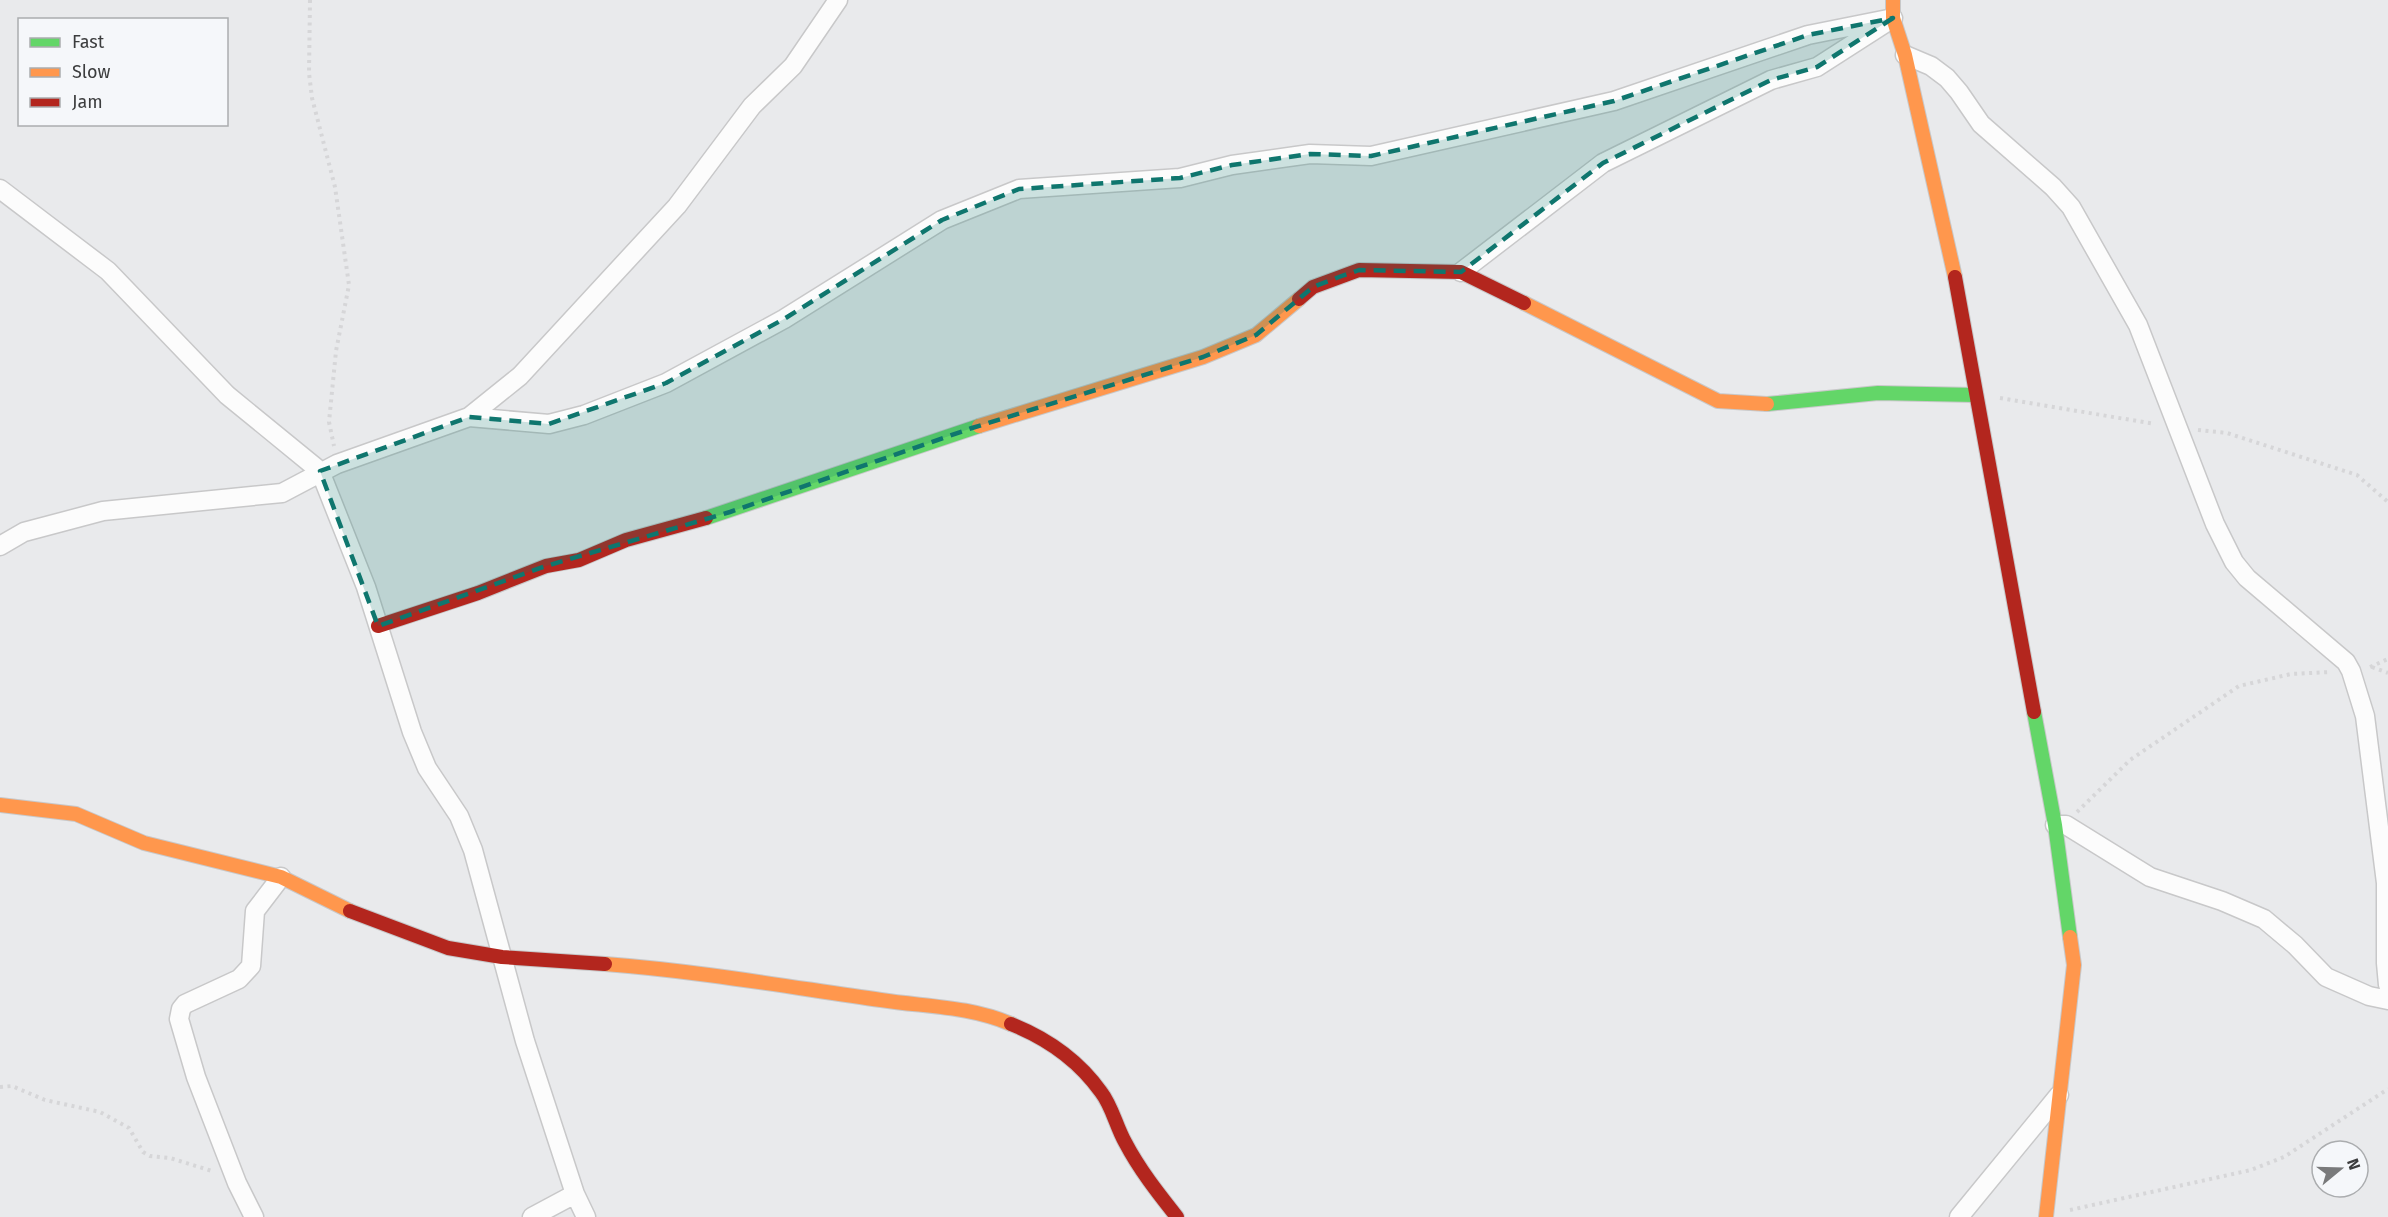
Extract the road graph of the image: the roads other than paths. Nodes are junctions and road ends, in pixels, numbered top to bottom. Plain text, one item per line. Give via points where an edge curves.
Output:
1 (838, 0) edge
2 (1893, 9) edge
3 (1905, 55) junction
4 (0, 189) edge
5 (1461, 272) junction
6 (1975, 395) junction
7 (469, 417) junction
8 (320, 471) junction
9 (0, 546) edge
10 (378, 626) junction
11 (0, 805) edge
12 (2060, 825) junction
13 (281, 877) junction
14 (502, 957) junction
15 (2388, 985) edge
16 (2388, 1000) edge
17 (2059, 1095) junction
18 (575, 1194) junction
19 (2046, 1216) edge
20 (254, 1217) edge
21 (532, 1217) edge
22 (586, 1217) edge
23 (1177, 1217) edge
24 (1959, 1217) edge

1 - 7 street via 793,66 752,106 677,206 520,376
2 - 3 street
2 - 5 street via 1817,67 1771,80 1603,163
2 - 7 street via 1614,101 1371,156 1310,154 1232,165 1180,178 1019,189 942,220 784,319 666,383 584,415 549,424
3 - 6 street via 1954,270
3 - 15 street via 1947,78 1981,124 2053,186 2071,207 2138,324 2215,524 2234,562 2284,611 2346,662 2351,671 2365,716 2385,872
4 - 8 street via 108,271 227,395
5 - 6 street via 1718,401 1758,407 1892,392
5 - 10 street via 1349,273 1313,287 1256,335 1203,357 972,428 730,512 626,540 579,560 546,566
6 - 12 street
7 - 8 street
8 - 9 street via 282,493 103,511 24,532
8 - 10 street
10 - 14 street via 427,768 459,816 473,850
11 - 13 street via 76,814 144,843
12 - 16 street via 2150,877 2264,919 2326,977
12 - 17 street via 2074,965
13 - 14 street via 350,911 448,948
13 - 20 street via 255,910 251,966 239,979 186,1004 179,1019 190,1060
14 - 18 street
14 - 23 street via 671,969 983,1012 1036,1034 1074,1062 1102,1093 1124,1141
17 - 19 street
17 - 24 street
18 - 21 street
18 - 22 street

